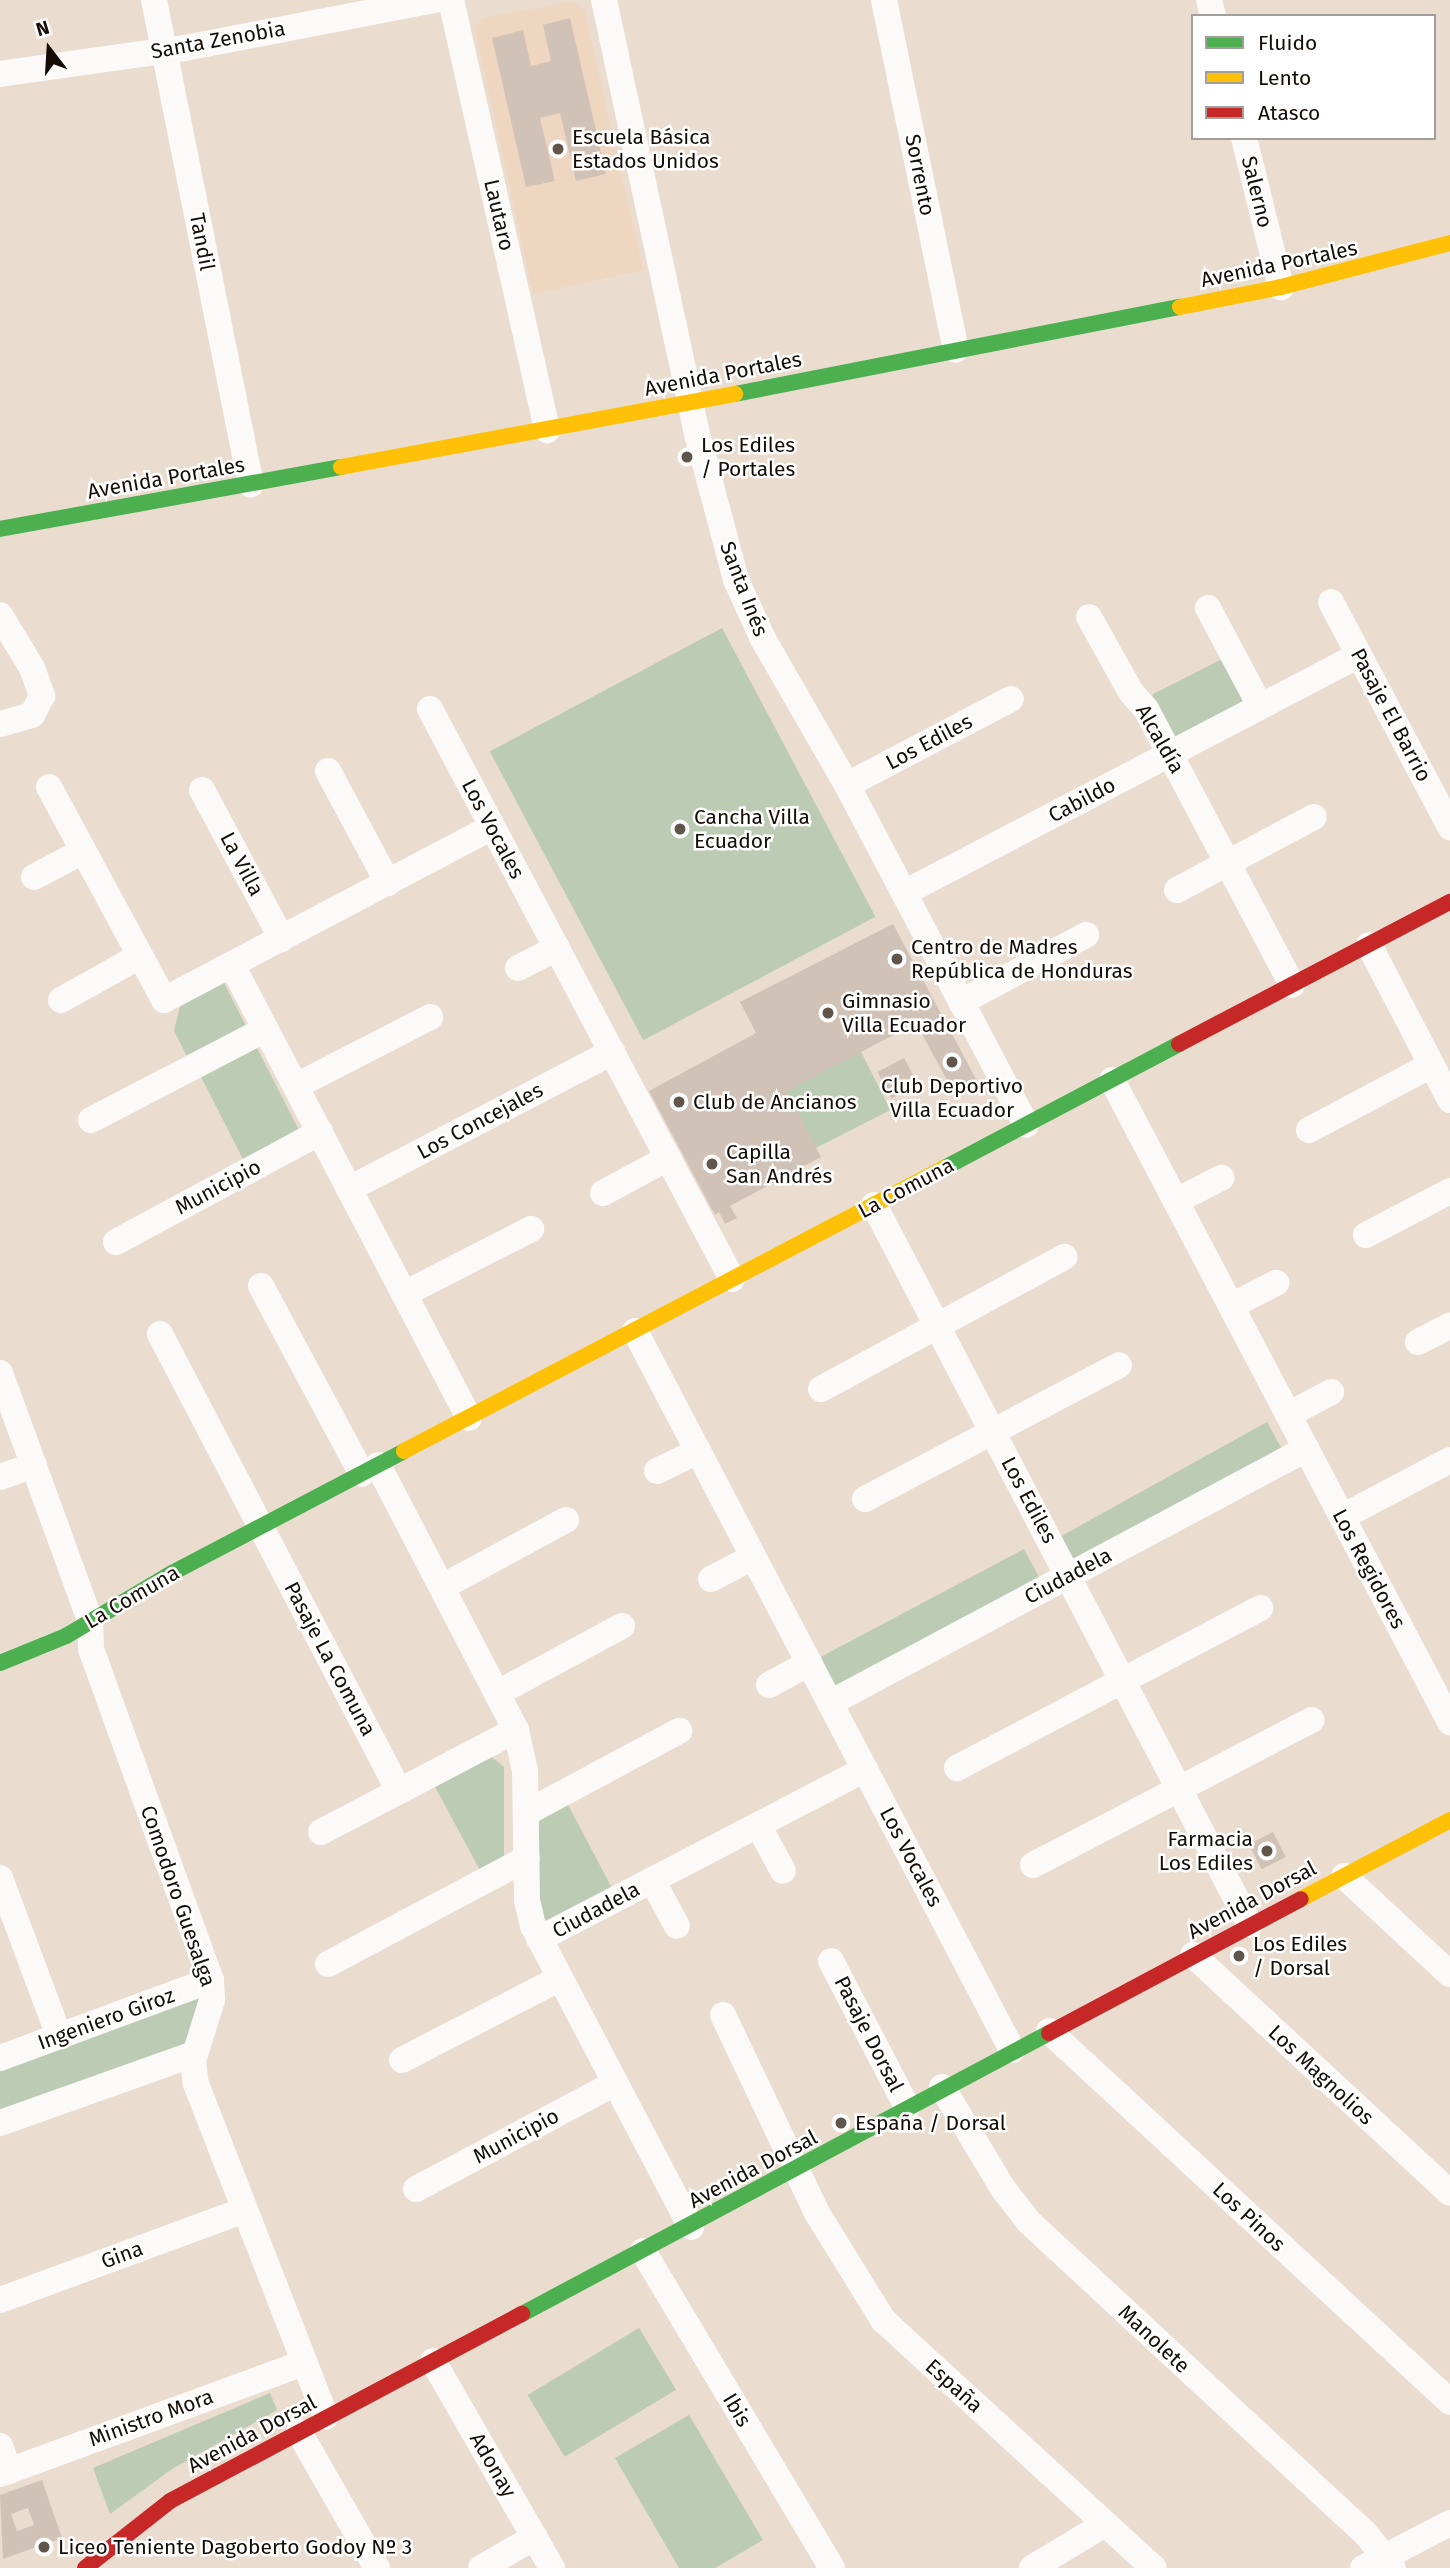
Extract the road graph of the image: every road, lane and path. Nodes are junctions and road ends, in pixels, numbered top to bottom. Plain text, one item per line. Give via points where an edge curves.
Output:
1 (154, 0) edge
2 (435, 0) edge
3 (451, 0) edge
4 (604, 0) edge
5 (884, 0) edge
6 (164, 51) junction
7 (0, 74) edge
8 (1244, 140) edge
9 (1450, 243) edge
10 (1281, 287) junction
11 (956, 350) junction
12 (694, 401) junction
13 (547, 430) junction
14 (251, 484) junction
15 (0, 529) edge
16 (1331, 602) dead end
17 (1208, 608) dead end
18 (0, 615) edge
19 (1089, 617) dead end
20 (1359, 654) junction
21 (1011, 699) dead end
22 (1260, 706) junction
23 (429, 709) dead end
24 (0, 724) edge
25 (1170, 754) junction
26 (328, 771) dead end
27 (847, 785) junction
28 (49, 787) dead end
29 (202, 790) dead end
30 (1314, 817) dead end
31 (492, 827) junction
32 (1450, 827) edge
33 (83, 851) junction
34 (1227, 863) junction
35 (34, 877) dead end
36 (388, 883) junction
37 (1177, 890) dead end
38 (904, 893) junction
39 (1450, 902) edge
40 (1086, 936) dead end
41 (282, 939) junction
42 (1369, 945) junction
43 (556, 948) junction
44 (140, 956) junction
45 (232, 965) junction
46 (518, 968) dead end
47 (1292, 985) junction
48 (61, 1000) dead end
49 (961, 1002) junction
50 (430, 1017) dead end
51 (266, 1029) junction
52 (612, 1052) junction
53 (1431, 1065) junction
54 (1112, 1080) junction
55 (296, 1087) junction
56 (1450, 1100) edge
57 (91, 1120) dead end
58 (1026, 1125) junction
59 (1309, 1130) dead end
60 (320, 1132) junction
61 (668, 1158) junction
62 (1221, 1178) dead end
63 (349, 1189) junction
64 (1450, 1191) edge
65 (603, 1193) dead end
66 (1176, 1201) junction
67 (874, 1205) junction
68 (531, 1229) dead end
69 (1366, 1236) dead end
70 (116, 1242) dead end
71 (1063, 1257) dead end
72 (732, 1279) junction
73 (1276, 1283) dead end
74 (261, 1286) dead end
75 (404, 1294) junction
76 (1231, 1306) junction
77 (937, 1325) junction
78 (1450, 1325) edge
79 (635, 1331) junction
80 (160, 1334) dead end
81 (1418, 1342) dead end
82 (1119, 1365) dead end
83 (0, 1373) edge
84 (821, 1389) dead end
85 (1331, 1392) dead end
86 (1288, 1415) junction
87 (468, 1418) junction
88 (993, 1432) junction
89 (1306, 1449) junction
90 (698, 1451) junction
91 (1449, 1462) edge
92 (34, 1465) junction
93 (370, 1470) junction
94 (657, 1471) dead end
95 (0, 1477) edge
96 (865, 1499) dead end
97 (1342, 1517) junction
98 (566, 1520) dead end
99 (262, 1526) junction
100 (753, 1557) junction
101 (1068, 1576) junction
102 (711, 1579) dead end
103 (442, 1587) junction
104 (1260, 1608) dead end
105 (90, 1620) junction
106 (622, 1626) dead end
107 (0, 1663) edge
108 (809, 1663) junction
109 (1123, 1681) junction
110 (769, 1685) dead end
111 (498, 1693) junction
112 (830, 1703) junction
113 (1312, 1720) dead end
114 (1450, 1722) edge
115 (516, 1730) junction
116 (680, 1731) dead end
117 (957, 1768) dead end
118 (865, 1769) junction
119 (1179, 1789) junction
120 (399, 1791) junction
121 (526, 1813) junction
122 (1450, 1820) edge
123 (758, 1825) junction
124 (321, 1832) dead end
125 (527, 1858) junction
126 (1033, 1865) dead end
127 (783, 1871) dead end
128 (1343, 1876) junction
129 (0, 1878) edge
130 (652, 1880) junction
131 (1250, 1925) junction
132 (677, 1926) dead end
133 (540, 1939) junction
134 (1193, 1955) junction
135 (831, 1961) dead end
136 (328, 1964) dead end
137 (1450, 1974) edge
138 (560, 1978) junction
139 (211, 1980) junction
140 (723, 2015) dead end
141 (1049, 2031) junction
142 (59, 2036) junction
143 (1012, 2050) junction
144 (194, 2054) junction
145 (0, 2058) edge
146 (402, 2060) dead end
147 (615, 2083) junction
148 (943, 2087) junction
149 (907, 2108) junction
150 (0, 2123) edge
151 (799, 2169) junction
152 (416, 2189) dead end
153 (1450, 2193) edge
154 (244, 2210) junction
155 (691, 2227) junction
156 (643, 2251) junction
157 (0, 2300) edge
158 (433, 2361) junction
159 (303, 2363) junction
160 (1450, 2402) edge
161 (327, 2417) junction
162 (299, 2432) junction
163 (0, 2446) edge
164 (5, 2472) edge
165 (1450, 2523) edge
166 (1105, 2524) junction
167 (535, 2537) junction
168 (1381, 2564) edge
169 (824, 2566) edge
170 (85, 2568) edge
171 (377, 2568) edge
172 (481, 2568) edge
173 (552, 2568) edge
174 (1032, 2568) edge
175 (1154, 2568) edge

1 - 6 street, Tandil
2 - 6 street, Santa Zenobia
3 - 13 street, Lautaro
4 - 12 street, Santa Inés
5 - 11 street, Sorrento
6 - 7 street, Santa Zenobia
6 - 14 street, Tandil
8 - 10 street, Salerno
9 - 10 street, Avenida Portales
10 - 11 street, Avenida Portales
11 - 12 street, Avenida Portales
12 - 13 street, Avenida Portales
12 - 27 street, Santa Inés via 698,438 736,580 763,639
13 - 14 street, Avenida Portales
14 - 15 street, Avenida Portales
16 - 20 street, Pasaje El Barrio
17 - 22 street
18 - 24 street via 39,682 39,707 22,722
19 - 25 street, Alcaldía
20 - 22 street, Cabildo
20 - 32 street, Pasaje El Barrio
21 - 27 street, Los Ediles
22 - 25 street, Cabildo
23 - 31 street, Los Vocales
25 - 34 street, Alcaldía
25 - 38 street, Cabildo
26 - 36 street
27 - 38 street, Santa Inés
28 - 33 street
29 - 41 street, La Villa
30 - 34 street
31 - 36 street
31 - 43 street, Los Vocales
33 - 35 street
33 - 44 street
34 - 37 street
34 - 47 street, Alcaldía
36 - 41 street
38 - 49 street, Santa Inés
39 - 42 street, La Comuna
40 - 49 street
41 - 45 street
42 - 47 street, La Comuna
42 - 53 street
43 - 46 street
43 - 52 street, Los Vocales
44 - 45 street via 164,1000
44 - 48 street
45 - 51 street
47 - 54 street, La Comuna
49 - 58 street, Santa Inés
50 - 55 street
51 - 55 street
51 - 57 street
52 - 61 street, Los Vocales
52 - 63 street, Los Concejales
53 - 56 street
53 - 59 street
54 - 58 street, La Comuna
54 - 66 street, Los Regidores
55 - 60 street
58 - 67 street, La Comuna
60 - 63 street
60 - 70 street, Municipio
61 - 65 street
61 - 72 street, Los Vocales
62 - 66 street
63 - 75 street
64 - 69 street
66 - 76 street, Los Regidores
67 - 72 street, La Comuna
67 - 77 street, Los Ediles
68 - 75 street
71 - 77 street
72 - 79 street, La Comuna
73 - 76 street
74 - 93 street
75 - 87 street
76 - 86 street, Los Regidores
77 - 84 street
77 - 88 street, Los Ediles
78 - 81 street
79 - 87 street, La Comuna
79 - 90 street, Los Vocales
80 - 99 street
82 - 88 street, Los Ediles
83 - 92 street, Comodoro Guesalga
85 - 86 street
86 - 89 street, Los Regidores
87 - 93 street, La Comuna
88 - 96 street, Los Ediles
88 - 101 street, Los Ediles
89 - 97 street, Los Regidores
89 - 101 street, Ciudadela
90 - 94 street
90 - 100 street, Los Vocales
91 - 97 street
92 - 95 street
92 - 105 street, Comodoro Guesalga
93 - 99 street, La Comuna
93 - 103 street
97 - 114 street, Los Regidores
98 - 103 street
99 - 105 street, La Comuna
99 - 120 street, Pasaje La Comuna
100 - 102 street
100 - 108 street, Los Vocales
101 - 109 street, Los Ediles
101 - 112 street, Ciudadela
103 - 111 street
104 - 109 street
105 - 107 street, La Comuna via 66,1636
105 - 139 street, Comodoro Guesalga via 91,1649
106 - 111 street
108 - 110 street
108 - 112 street, Los Vocales
109 - 117 street
109 - 119 street, Los Ediles
111 - 115 street
112 - 118 street, Los Vocales
113 - 119 street
115 - 120 street
115 - 121 street via 524,1763
116 - 121 street
118 - 123 street, Ciudadela
118 - 143 street, Los Vocales
119 - 126 street
119 - 131 street, Los Ediles
120 - 124 street
121 - 125 street
122 - 128 street, Avenida Dorsal
123 - 127 street
123 - 130 street, Ciudadela
125 - 133 street via 527,1900
125 - 136 street
128 - 131 street, Avenida Dorsal
128 - 137 street
129 - 142 street
130 - 132 street, Ciudadela
130 - 133 street, Ciudadela
131 - 134 street, Avenida Dorsal
133 - 138 street
134 - 141 street, Avenida Dorsal
134 - 153 street, Los Magnolios
135 - 149 street, Pasaje Dorsal
138 - 146 street
138 - 147 street
139 - 142 street, Ingeniero Giroz
139 - 144 street, Comodoro Guesalga via 212,2000
140 - 151 street
141 - 143 street, Avenida Dorsal
141 - 160 street, Los Pinos
142 - 145 street, Ingeniero Giroz
143 - 148 street, Avenida Dorsal
144 - 150 street
144 - 154 street, Comodoro Guesalga via 196,2084
147 - 152 street, Municipio
147 - 155 street
148 - 149 street, Avenida Dorsal
148 - 168 street, Manolete via 1028,2222
149 - 151 street, Avenida Dorsal
151 - 155 street, Avenida Dorsal
151 - 166 street, España via 817,2213 883,2320
154 - 157 street, Gina
154 - 159 street, Comodoro Guesalga
155 - 156 street, Avenida Dorsal
156 - 158 street, Avenida Dorsal
156 - 169 street, Ibis
158 - 161 street, Avenida Dorsal
158 - 167 street, Adonay
159 - 161 street, Comodoro Guesalga
159 - 164 street, Ministro Mora
161 - 162 street, Avenida Dorsal
162 - 170 street, Avenida Dorsal via 170,2501
162 - 171 street
163 - 164 street
165 - 168 street
166 - 174 street
166 - 175 street, España
167 - 172 street
167 - 173 street, Adonay

